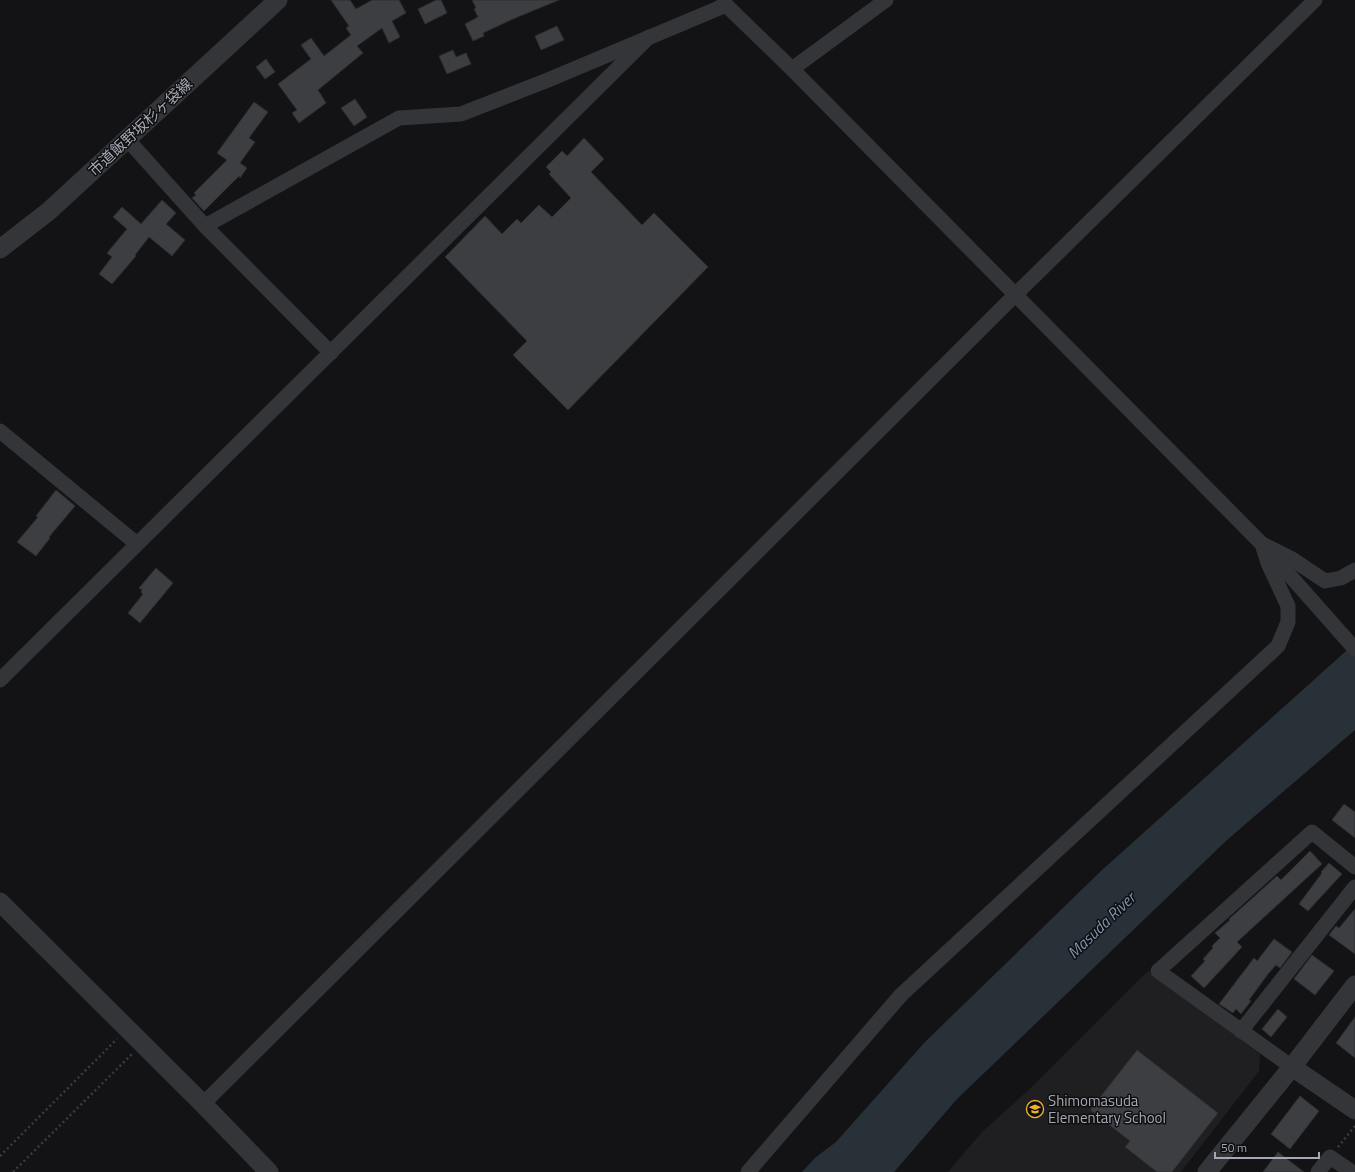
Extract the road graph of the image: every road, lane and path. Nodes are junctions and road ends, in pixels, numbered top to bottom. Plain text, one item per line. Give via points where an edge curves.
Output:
1 (278, 0) edge
2 (886, 0) edge
3 (1315, 0) edge
4 (725, 3) edge
5 (648, 37) junction
6 (792, 69) junction
7 (127, 139) junction
8 (205, 226) junction
9 (0, 249) edge
10 (1015, 294) junction
11 (331, 353) junction
12 (0, 431) edge
13 (137, 544) junction
14 (1262, 544) junction
15 (1355, 570) edge
16 (1355, 649) edge
17 (0, 680) edge
18 (1355, 867) edge
19 (1355, 887) edge
20 (0, 902) edge
21 (1355, 985) edge
22 (127, 1029) junction
23 (1241, 1031) junction
24 (142, 1044) junction
25 (1292, 1067) junction
26 (203, 1104) junction
27 (1355, 1110) edge
28 (1355, 1126) edge
29 (0, 1156) edge
30 (1330, 1157) junction
31 (14, 1172) edge
32 (269, 1172) edge
33 (748, 1172) edge
34 (1207, 1172) edge
35 (1318, 1172) edge
36 (1352, 1172) edge

1 - 7 street, 市道飯野坂杉ヶ袋線
2 - 6 street
3 - 10 street
4 - 5 street
4 - 6 street
5 - 8 street via 461,114 399,118
5 - 11 street
6 - 10 street
7 - 8 street
7 - 9 street, 市道飯野坂杉ヶ袋線 via 49,211
8 - 11 street
10 - 14 street
10 - 26 street
11 - 13 street
12 - 13 street
13 - 17 street
14 - 15 street via 1292,559 1325,581 1342,578
14 - 16 street
14 - 33 street via 1288,606 1288,622 1278,646 901,995
18 - 23 street via 1312,832 1158,971
19 - 23 street
20 - 22 street
21 - 25 street
22 - 24 street
22 - 29 path
23 - 25 street
24 - 26 street
24 - 31 path
25 - 27 street
25 - 34 street
26 - 32 street
28 - 30 path
30 - 35 street
30 - 36 street

